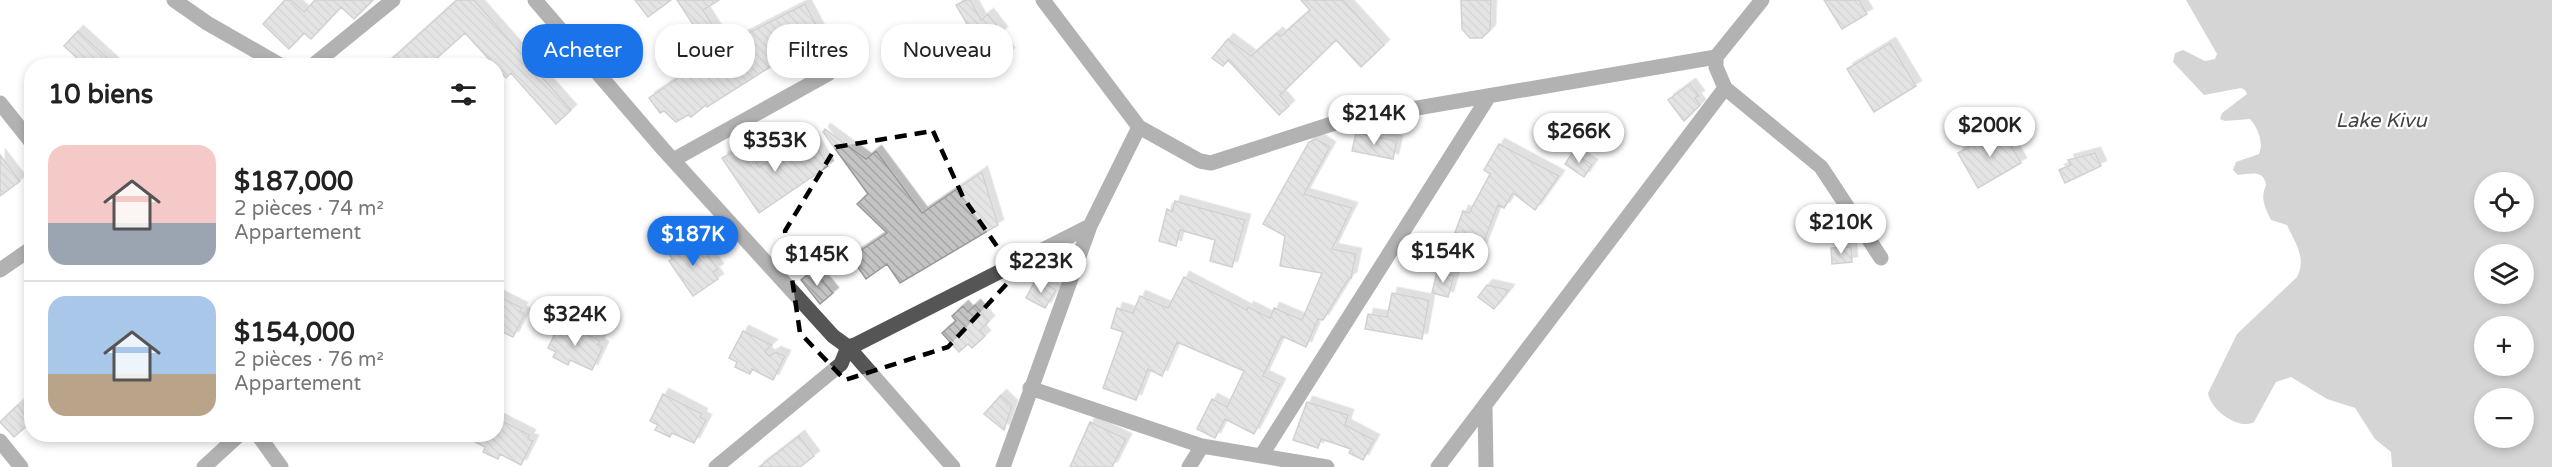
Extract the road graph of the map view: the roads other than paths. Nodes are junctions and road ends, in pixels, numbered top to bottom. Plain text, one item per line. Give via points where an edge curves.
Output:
1 (174, 0) edge
2 (393, 0) edge
3 (535, 0) edge
4 (1043, 0) edge
5 (1762, 0) edge
6 (1716, 57) junction
7 (268, 58) edge
8 (322, 58) edge
9 (821, 78) edge
10 (1725, 88) junction
11 (1489, 96) junction
12 (0, 103) edge
13 (1139, 127) junction
14 (24, 133) edge
15 (673, 160) junction
16 (1090, 226) junction
17 (24, 254) edge
18 (1881, 258) dead end
19 (0, 270) edge
20 (848, 347) junction
21 (1030, 388) junction
22 (1485, 406) junction
23 (0, 441) edge
24 (231, 442) edge
25 (263, 442) edge
26 (1202, 446) junction
27 (1261, 456) junction
28 (21, 467) edge
29 (204, 467) edge
30 (281, 467) edge
31 (716, 467) edge
32 (953, 467) edge
33 (1003, 467) edge
34 (1189, 467) edge
35 (1327, 467) edge
36 (1438, 467) edge
37 (1486, 467) edge

1 - 7 street
2 - 8 street
3 - 15 street
4 - 13 street
5 - 6 street
6 - 10 street
6 - 11 street
9 - 15 street
10 - 18 street via 1821,167
10 - 22 street
11 - 13 street via 1332,123 1210,163
11 - 27 street
12 - 14 street
13 - 16 street
15 - 20 street via 833,336
16 - 20 street
16 - 21 street
17 - 19 street
20 - 31 street via 842,364
20 - 32 street
21 - 26 street
21 - 33 street
22 - 36 street
22 - 37 street
23 - 28 street
24 - 29 street
25 - 30 street
26 - 27 street
26 - 34 street
27 - 35 street

